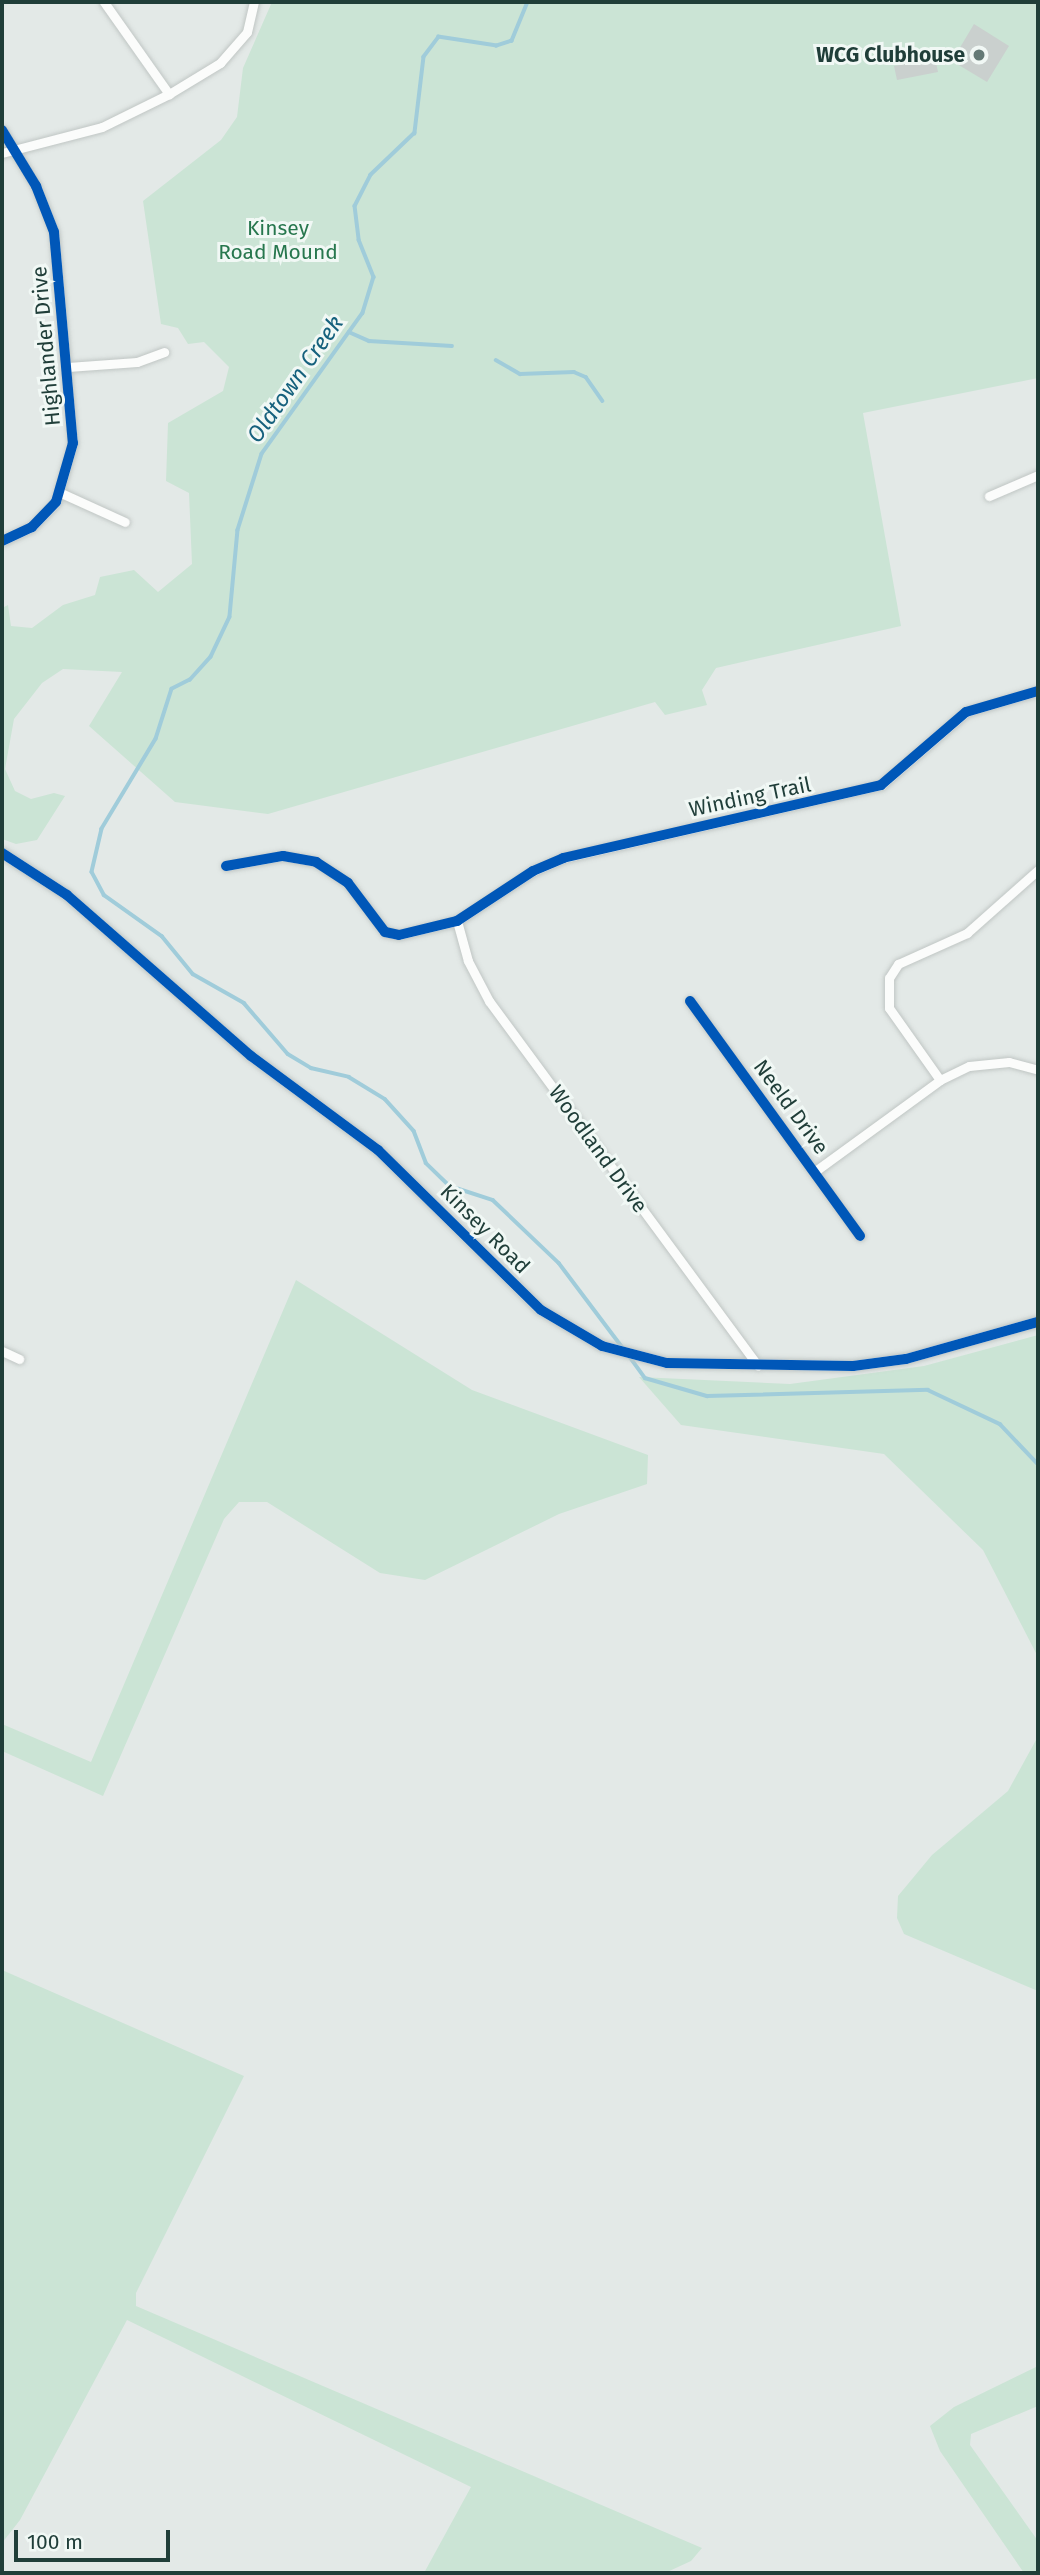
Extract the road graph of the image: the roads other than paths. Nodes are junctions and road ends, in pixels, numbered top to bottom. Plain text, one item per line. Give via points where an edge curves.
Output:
1 (104, 2) edge
2 (254, 2) edge
3 (169, 94) junction
4 (2, 130) edge
5 (15, 150) junction
6 (2, 153) edge
7 (164, 352) dead end
8 (68, 367) junction
9 (1038, 475) edge
10 (61, 493) junction
11 (989, 496) dead end
12 (125, 522) dead end
13 (2, 541) edge
14 (1038, 691) edge
15 (2, 853) edge
16 (226, 866) dead end
17 (1038, 870) edge
18 (457, 921) junction
19 (690, 1001) dead end
20 (1038, 1070) edge
21 (940, 1080) junction
22 (814, 1172) junction
23 (860, 1236) dead end
24 (1038, 1322) edge
25 (2, 1351) edge
26 (19, 1359) dead end
27 (758, 1366) junction

1 - 3 street
2 - 3 street via 247,32 220,63
3 - 5 street via 102,127
4 - 5 street, Highlander Drive
5 - 6 street
5 - 8 street, Highlander Drive via 54,232
7 - 8 street via 136,362
8 - 10 street, Highlander Drive via 73,443
9 - 11 street
10 - 12 street
10 - 13 street, Highlander Drive via 32,527
14 - 18 street, Winding Trail via 966,712 881,785 563,858 533,871
15 - 27 street, Kinsey Road via 67,895 251,1056 378,1150 541,1310 616,1353 646,1360
16 - 18 street, Winding Trail via 283,856 316,862 348,883 381,929 394,936
17 - 21 street via 967,933 898,964 889,978 889,1008
18 - 27 street, Woodland Drive via 468,961 489,1001
19 - 22 street, Neeld Drive
20 - 21 street via 992,1062
21 - 22 street
22 - 23 street, Neeld Drive
24 - 27 street, Kinsey Road via 892,1362
25 - 26 street

